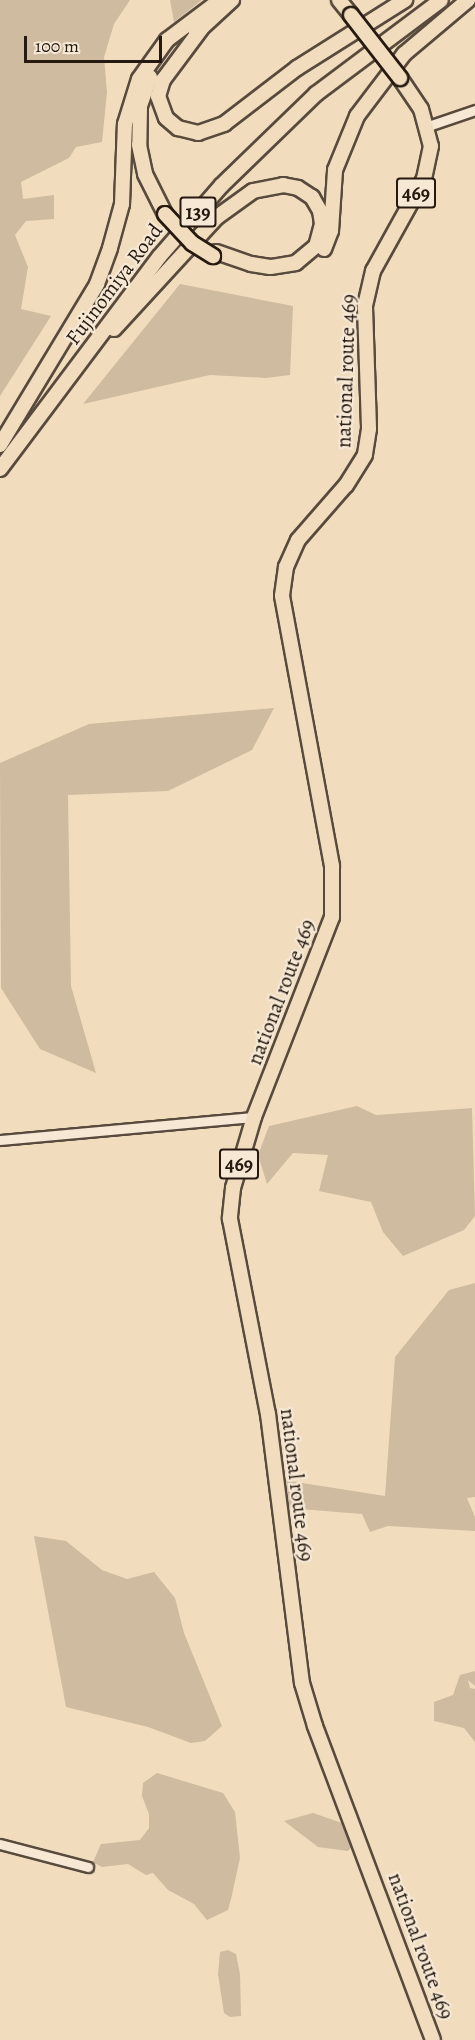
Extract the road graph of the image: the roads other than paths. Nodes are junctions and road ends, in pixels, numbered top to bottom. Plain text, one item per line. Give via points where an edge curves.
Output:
1 (222, 0) edge
2 (232, 0) edge
3 (339, 0) edge
4 (405, 0) edge
5 (441, 0) edge
6 (468, 0) edge
7 (201, 29) junction
8 (475, 110) edge
9 (428, 126) junction
10 (167, 212) junction
11 (215, 254) junction
12 (76, 370) junction
13 (0, 446) edge
14 (0, 469) edge
15 (254, 1117) junction
16 (0, 1140) edge
17 (0, 1844) edge
18 (88, 1868) dead end
19 (433, 2040) edge

1 - 10 highway via 167,51 156,66 140,106 139,145 145,174
1 - 13 highway via 167,40 139,79 126,124 122,204 97,284
2 - 7 highway
3 - 9 highway, national route 469 / 469, bridge via 400,78
4 - 7 highway via 297,68 224,124 198,133 178,128 166,118 158,96 162,80
5 - 12 highway, Fujinomiya Road / 139 via 316,94 222,185 160,256
6 - 11 highway via 404,54 357,116 335,170 331,231 315,259 293,270 277,272 257,271
7 - 10 highway via 168,60 154,81 143,119 150,172
8 - 9 street
9 - 15 highway, national route 469 / 469 via 431,146 424,179 385,244 364,307 369,429 365,455 346,485 298,540 284,578 284,619 334,895 329,932
10 - 11 highway, bridge via 192,243
11 - 12 highway via 270,267 296,263 316,246 322,224 320,211 312,197 283,185 253,191 236,201
12 - 14 highway, Fujinomiya Road / 139
15 - 16 street
15 - 19 highway, national route 469 / 469 via 233,1188 231,1230 268,1414 302,1683
17 - 18 street

